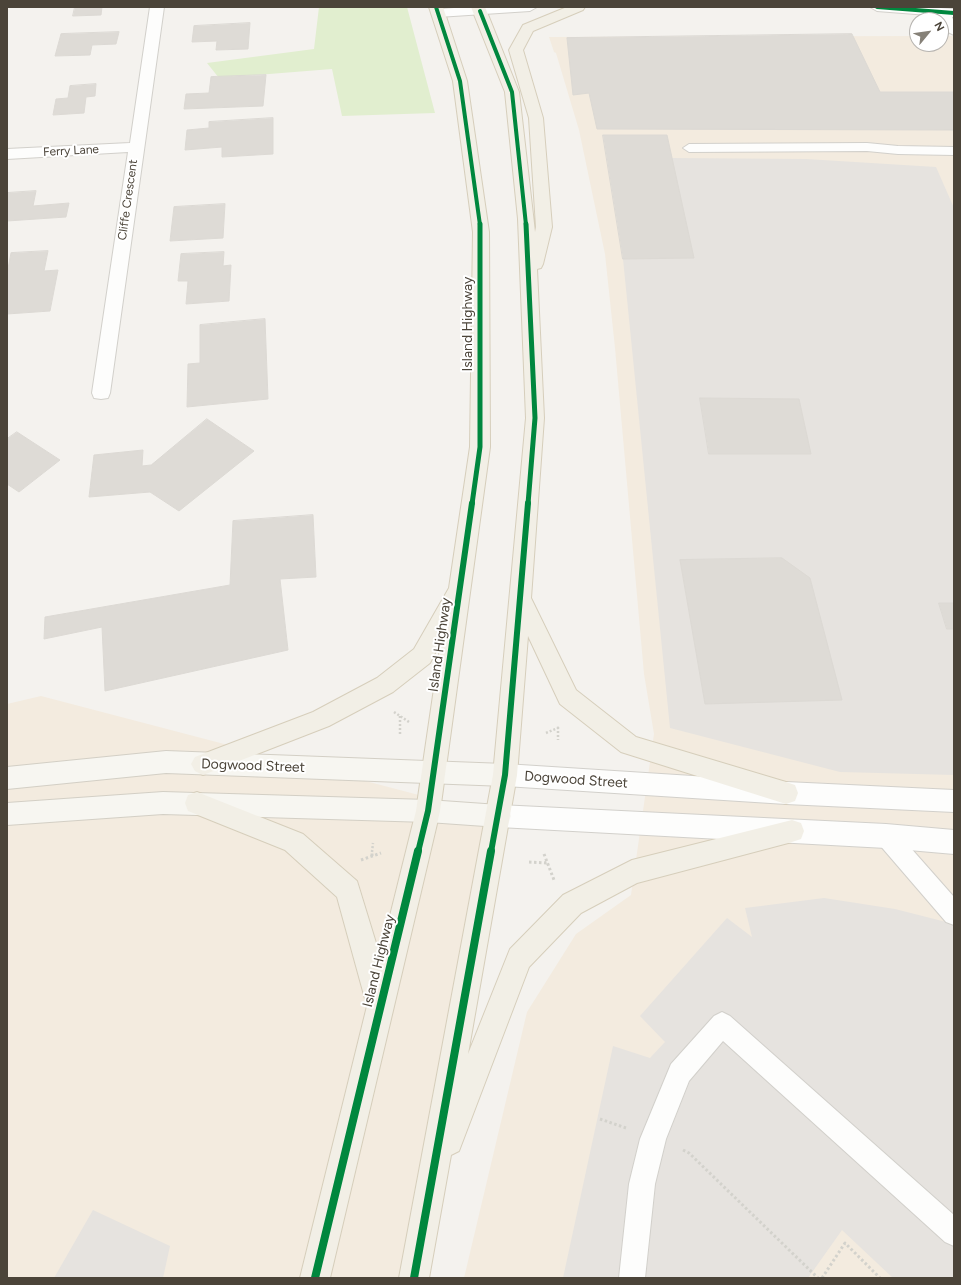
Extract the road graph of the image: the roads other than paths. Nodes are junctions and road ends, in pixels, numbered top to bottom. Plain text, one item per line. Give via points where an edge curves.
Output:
1 (157, 7) edge
2 (530, 7) edge
3 (578, 7) edge
4 (877, 7) edge
5 (479, 9) edge
6 (437, 10) edge
7 (937, 12) edge
8 (949, 13) edge
9 (954, 32) edge
10 (136, 147) junction
11 (689, 148) dead end
12 (954, 151) edge
13 (7, 154) edge
14 (529, 288) junction
15 (101, 393) dead end
16 (461, 583) junction
17 (519, 597) junction
18 (203, 764) junction
19 (435, 772) junction
20 (505, 775) junction
21 (7, 778) edge
22 (786, 793) junction
23 (954, 801) edge
24 (197, 803) junction
25 (428, 811) junction
26 (7, 814) edge
27 (499, 816) junction
28 (792, 831) junction
29 (886, 836) junction
30 (954, 842) edge
31 (954, 914) edge
32 (381, 1006) junction
33 (430, 1193) junction
34 (954, 1232) edge
35 (315, 1278) edge
36 (414, 1278) edge
37 (632, 1278) edge

1 - 10 street, Cliffe Crescent
2 - 5 street
3 - 14 main road via 528,28 516,50 536,118 544,227
4 - 7 street
5 - 6 street
5 - 14 main road via 512,92 526,219
6 - 16 main road, Island Highway via 460,81 481,232 480,447
8 - 9 lane
10 - 13 street, Ferry Lane
10 - 15 street, Cliffe Crescent
11 - 12 lane via 867,147
14 - 17 main road via 535,418
16 - 18 main road via 422,656 385,685 321,719
16 - 19 main road, Island Highway
17 - 20 main road
17 - 22 main road via 568,698 629,745
18 - 19 main road, Dogwood Street
18 - 21 main road, Dogwood Street via 166,762
19 - 20 main road, Dogwood Street
19 - 25 main road, Island Highway
20 - 22 street, Dogwood Street
20 - 27 main road
22 - 23 street, Dogwood Street
24 - 25 main road
24 - 26 main road via 163,802
24 - 32 main road via 294,842 348,890
25 - 27 main road
25 - 32 main road, Island Highway
27 - 28 street
27 - 33 main road
28 - 29 street
28 - 33 main road via 632,872 572,904 519,958
29 - 30 street
29 - 31 lane
32 - 35 main road, Island Highway
33 - 36 main road
34 - 37 lane via 722,1024 680,1073 653,1139 642,1184

